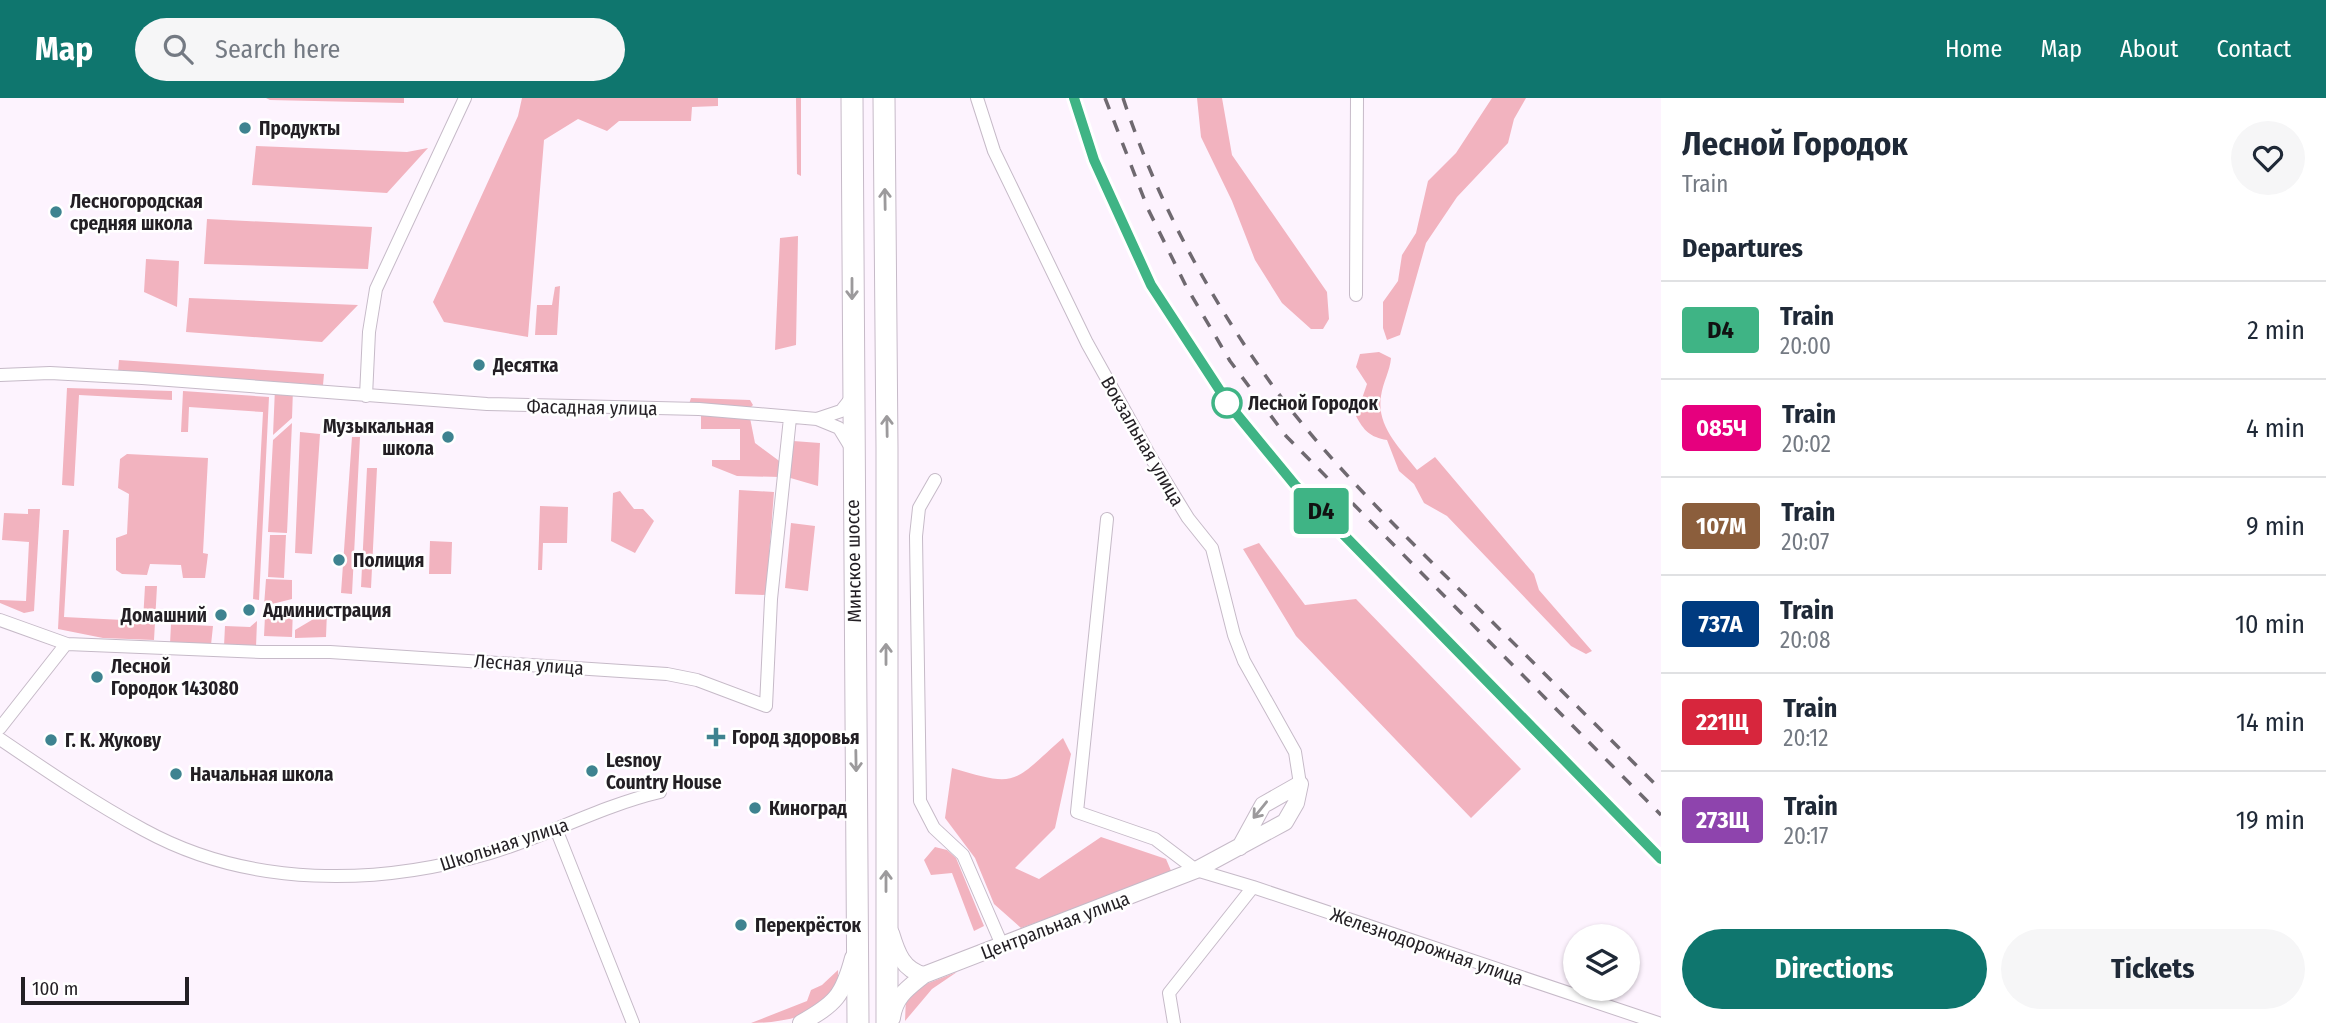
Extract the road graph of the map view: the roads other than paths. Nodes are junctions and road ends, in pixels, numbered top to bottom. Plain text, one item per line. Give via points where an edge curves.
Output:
1 (465, 98) edge
2 (852, 98) edge
3 (884, 98) edge
4 (977, 98) edge
5 (1357, 98) edge
6 (1356, 295) dead end
7 (0, 375) edge
8 (366, 396) junction
9 (852, 397) junction
10 (790, 418) junction
11 (817, 419) junction
12 (852, 450) junction
13 (935, 480) dead end
14 (1107, 519) dead end
15 (0, 620) edge
16 (66, 644) junction
17 (0, 728) edge
18 (0, 739) edge
19 (1300, 784) junction
20 (660, 792) dead end
21 (556, 829) junction
22 (1240, 848) junction
23 (1196, 870) junction
24 (1253, 887) junction
25 (886, 910) junction
26 (858, 939) junction
27 (1002, 945) junction
28 (924, 975) junction
29 (633, 1023) edge
30 (803, 1023) edge
31 (820, 1023) edge
32 (858, 1023) edge
33 (887, 1023) edge
34 (892, 1023) edge
35 (1174, 1023) edge
36 (1658, 1023) edge

1 - 8 street via 376,289
2 -> 9 highway, Минское шоссе
25 -> 3 highway, Минское шоссе
4 - 19 street, Вокзальная улица via 994,151 1087,343 1169,487 1212,548 1234,635 1295,751
5 - 6 street
7 - 8 street, Фасадная улица via 142,378
8 - 10 street, Фасадная улица via 529,406 699,409
9 - 11 street, Фасадная улица via 841,411
9 - 12 highway, Минское шоссе
10 - 11 street, Фасадная улица
10 - 16 street, Лесная улица via 771,599 766,706 697,680 667,674 330,652
11 - 12 street via 839,428
12 -> 26 highway, Минское шоссе
13 - 27 street via 919,508 916,536 920,800 934,828 963,855
14 - 23 street via 1077,811 1155,839
15 - 16 street, Лесная улица
16 - 17 street
18 - 21 street, Школьная улица via 153,835 292,876 414,871 491,852
19 -> 22 street via 1263,805
19 - 22 street, Центральная улица via 1285,822
20 - 21 street, Школьная улица
21 - 29 street
22 - 23 street, Центральная улица
23 - 24 street, Железнодорожная улица
23 - 27 street, Центральная улица
24 - 35 street via 1169,993
24 - 36 street, Железнодорожная улица
25 - 28 street via 898,956 907,968
25 - 33 highway, Минское шоссе
26 - 30 street via 842,992 830,1007
26 - 32 highway, Минское шоссе
27 - 28 street, Центральная улица
28 - 34 street, Центральная улица via 902,992
30 - 31 street

